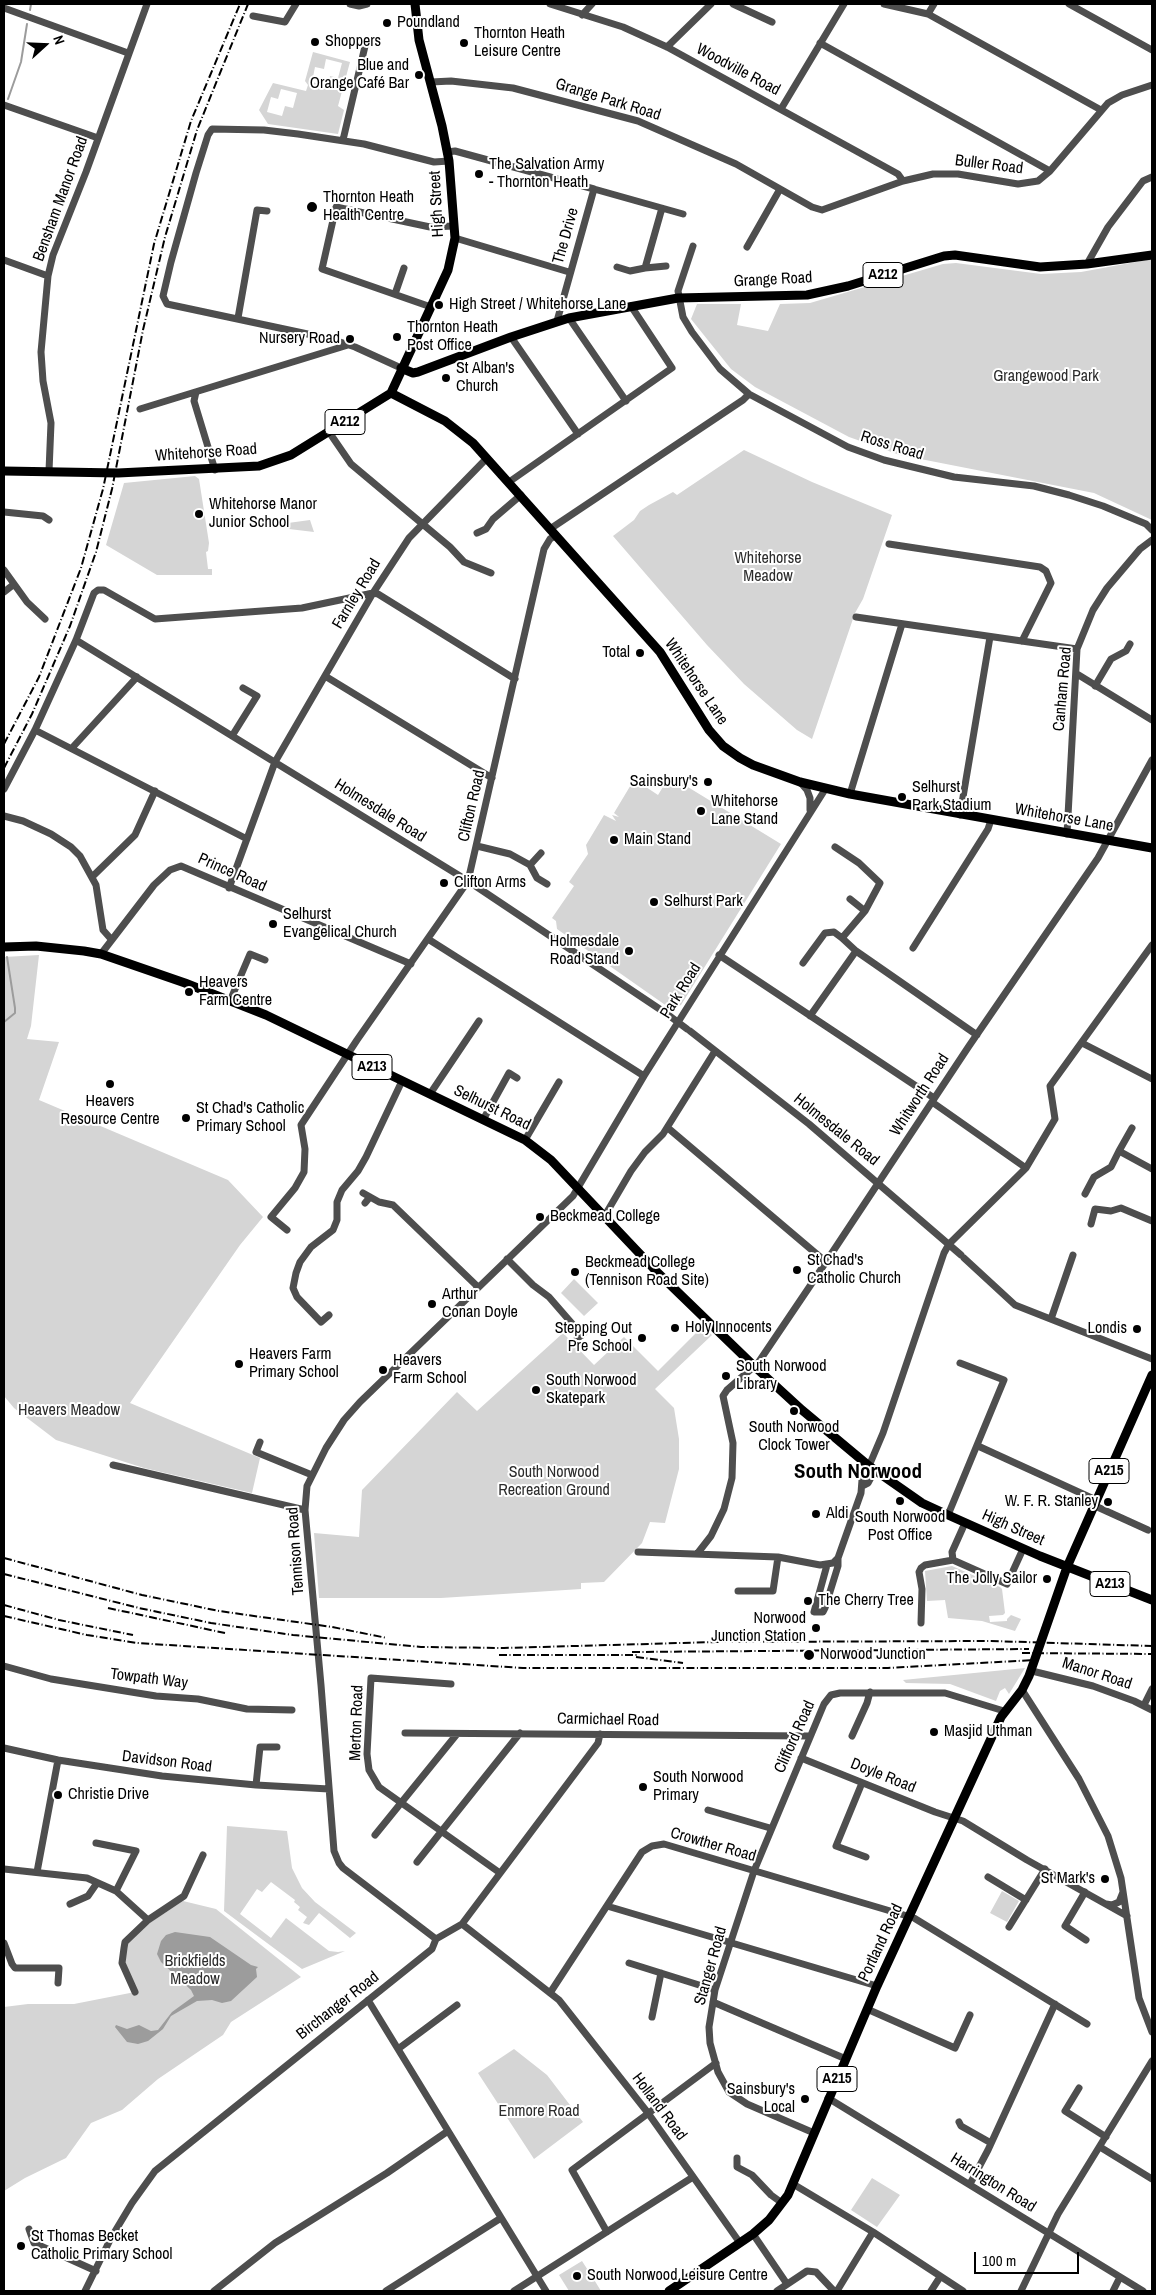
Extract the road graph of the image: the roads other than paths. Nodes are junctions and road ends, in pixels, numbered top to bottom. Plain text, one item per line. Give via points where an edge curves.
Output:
1 (147, 4) edge
2 (296, 4) edge
3 (350, 4) edge
4 (367, 4) edge
5 (415, 4) edge
6 (550, 4) edge
7 (592, 4) edge
8 (711, 4) edge
9 (733, 4) edge
10 (844, 4) edge
11 (884, 4) edge
12 (934, 4) edge
13 (1069, 4) edge
14 (4, 8) edge
15 (928, 14) junction
16 (582, 15) junction
17 (253, 16) dead end
18 (772, 22) dead end
19 (366, 42) dead end
20 (820, 43) junction
21 (667, 47) junction
22 (1152, 50) edge
23 (128, 53) junction
24 (431, 82) junction
25 (1152, 86) edge
26 (4, 105) edge
27 (781, 109) junction
28 (1101, 110) junction
29 (98, 138) junction
30 (343, 140) junction
31 (448, 156) junction
32 (1050, 171) junction
33 (1152, 177) edge
34 (903, 181) junction
35 (594, 189) junction
36 (780, 189) junction
37 (662, 208) junction
38 (820, 210) joint
39 (267, 211) dead end
40 (682, 214) dead end
41 (454, 226) junction
42 (454, 238) junction
43 (693, 246) dead end
44 (747, 247) dead end
45 (1152, 255) edge
46 (4, 260) edge
47 (1087, 264) junction
48 (666, 266) dead end
49 (617, 267) dead end
50 (404, 268) dead end
51 (645, 268) junction
52 (569, 272) junction
53 (48, 276) junction
54 (395, 294) junction
55 (678, 298) junction
56 (631, 306) junction
57 (431, 307) junction
58 (238, 318) junction
59 (569, 318) junction
60 (557, 322) junction
61 (511, 337) junction
62 (349, 345) junction
63 (401, 368) junction
64 (196, 392) junction
65 (391, 393) junction
66 (749, 394) junction
67 (626, 401) junction
68 (140, 409) dead end
69 (329, 432) junction
70 (578, 434) junction
71 (488, 458) junction
72 (215, 470) junction
73 (4, 471) edge
74 (49, 471) junction
75 (509, 482) junction
76 (521, 496) junction
77 (4, 512) edge
78 (49, 520) dead end
79 (422, 524) junction
80 (1152, 530) edge
81 (553, 532) junction
82 (476, 533) dead end
83 (1152, 540) edge
84 (889, 544) dead end
85 (4, 570) edge
86 (491, 573) dead end
87 (13, 585) junction
88 (4, 592) edge
89 (373, 593) junction
90 (856, 617) dead end
91 (44, 619) dead end
92 (902, 624) junction
93 (990, 637) junction
94 (76, 640) junction
95 (1022, 641) junction
96 (1130, 644) dead end
97 (1077, 649) junction
98 (1076, 674) junction
99 (324, 676) junction
100 (137, 677) junction
101 (515, 679) junction
102 (1095, 686) junction
103 (243, 688) dead end
104 (1152, 720) edge
105 (34, 730) junction
106 (232, 736) junction
107 (72, 748) junction
108 (1152, 760) edge
109 (275, 762) junction
110 (492, 778) junction
111 (800, 782) junction
112 (826, 788) junction
113 (4, 789) edge
114 (155, 791) junction
115 (850, 794) junction
116 (810, 810) junction
117 (960, 815) junction
118 (4, 816) edge
119 (991, 820) junction
120 (1067, 834) junction
121 (247, 839) junction
122 (1109, 841) junction
123 (477, 846) junction
124 (835, 847) dead end
125 (1152, 848) edge
126 (542, 853) dead end
127 (530, 865) junction
128 (92, 877) junction
129 (468, 881) junction
130 (547, 884) dead end
131 (229, 888) junction
132 (850, 899) dead end
133 (865, 911) junction
134 (842, 938) junction
135 (111, 939) junction
136 (428, 939) junction
137 (1152, 945) edge
138 (4, 947) edge
139 (912, 948) dead end
140 (856, 951) junction
141 (101, 954) junction
142 (719, 955) junction
143 (265, 960) dead end
144 (803, 963) dead end
145 (411, 964) junction
146 (230, 1001) junction
147 (810, 1016) junction
148 (479, 1021) dead end
149 (678, 1022) junction
150 (977, 1034) junction
151 (1082, 1043) junction
152 (715, 1051) junction
153 (348, 1055) junction
154 (644, 1076) junction
155 (518, 1078) dead end
156 (1152, 1079) edge
157 (402, 1081) junction
158 (559, 1082) dead end
159 (430, 1094) junction
160 (933, 1100) junction
161 (483, 1120) junction
162 (668, 1128) junction
163 (1132, 1128) dead end
164 (525, 1140) junction
165 (1119, 1151) junction
166 (1026, 1168) junction
167 (1152, 1169) edge
168 (879, 1183) junction
169 (577, 1188) junction
170 (1085, 1194) dead end
171 (366, 1197) dead end
172 (604, 1217) junction
173 (1152, 1221) edge
174 (1090, 1224) dead end
175 (287, 1230) dead end
176 (949, 1244) junction
177 (1073, 1255) dead end
178 (506, 1259) junction
179 (826, 1262) junction
180 (478, 1288) junction
181 (329, 1315) dead end
182 (1051, 1319) junction
183 (588, 1329) dead end
184 (1152, 1359) edge
185 (960, 1363) dead end
186 (754, 1366) junction
187 (1152, 1375) edge
188 (260, 1442) dead end
189 (978, 1446) junction
190 (113, 1465) dead end
191 (871, 1467) junction
192 (312, 1475) junction
193 (1095, 1502) junction
194 (305, 1510) junction
195 (948, 1515) junction
196 (965, 1523) junction
197 (1148, 1530) dead end
198 (1023, 1549) junction
199 (638, 1552) dead end
200 (697, 1554) junction
201 (778, 1557) junction
202 (838, 1558) junction
203 (953, 1560) junction
204 (827, 1565) junction
205 (1067, 1567) junction
206 (738, 1591) dead end
207 (1152, 1600) edge
208 (921, 1623) dead end
209 (4, 1666) edge
210 (1032, 1671) junction
211 (450, 1684) dead end
212 (1152, 1689) edge
213 (1022, 1690) junction
214 (870, 1692) junction
215 (1144, 1705) junction
216 (292, 1710) dead end
217 (1152, 1710) edge
218 (1004, 1711) junction
219 (405, 1733) dead end
220 (520, 1733) junction
221 (457, 1734) junction
222 (600, 1734) junction
223 (810, 1736) junction
224 (852, 1736) dead end
225 (278, 1747) dead end
226 (4, 1748) edge
227 (801, 1758) junction
228 (58, 1760) junction
229 (862, 1783) junction
230 (256, 1785) junction
231 (329, 1789) junction
232 (401, 1804) junction
233 (708, 1810) dead end
234 (955, 1818) junction
235 (770, 1828) junction
236 (441, 1832) junction
237 (375, 1835) dead end
238 (96, 1842) dead end
239 (203, 1855) dead end
240 (866, 1857) dead end
241 (416, 1862) dead end
242 (4, 1869) edge
243 (1045, 1869) junction
244 (754, 1871) junction
245 (37, 1872) junction
246 (500, 1873) junction
247 (988, 1877) dead end
248 (97, 1883) junction
249 (116, 1890) junction
250 (1123, 1890) junction
251 (1085, 1892) junction
252 (1026, 1900) junction
253 (1104, 1903) junction
254 (70, 1904) dead end
255 (606, 1906) junction
256 (1127, 1916) junction
257 (909, 1917) junction
258 (148, 1920) junction
259 (462, 1924) junction
260 (1010, 1926) dead end
261 (436, 1939) junction
262 (1086, 1940) dead end
263 (4, 1943) edge
264 (731, 1943) junction
265 (629, 1963) dead end
266 (661, 1973) junction
267 (58, 1983) dead end
268 (877, 1986) junction
269 (715, 1990) junction
270 (135, 1992) dead end
271 (550, 1992) junction
272 (368, 2000) junction
273 (713, 2002) junction
274 (1054, 2004) junction
275 (457, 2005) dead end
276 (867, 2009) junction
277 (970, 2015) dead end
278 (652, 2017) dead end
279 (1087, 2024) dead end
280 (1152, 2032) edge
281 (398, 2049) junction
282 (846, 2058) junction
283 (1152, 2061) edge
284 (716, 2063) junction
285 (1079, 2088) dead end
286 (828, 2098) junction
287 (648, 2113) junction
288 (959, 2122) dead end
289 (448, 2131) junction
290 (814, 2133) junction
291 (1106, 2137) junction
292 (991, 2144) junction
293 (1100, 2147) junction
294 (737, 2158) dead end
295 (693, 2177) junction
296 (1152, 2179) edge
297 (793, 2184) junction
298 (970, 2184) junction
299 (782, 2203) junction
300 (501, 2218) junction
301 (29, 2229) dead end
302 (607, 2232) junction
303 (873, 2232) junction
304 (1048, 2233) junction
305 (753, 2234) junction
306 (740, 2243) junction
307 (96, 2271) junction
308 (537, 2277) junction
309 (940, 2277) junction
310 (1120, 2277) junction
311 (787, 2284) junction
312 (85, 2291) edge
313 (214, 2291) edge
314 (386, 2291) edge
315 (514, 2291) edge
316 (546, 2291) edge
317 (669, 2291) edge
318 (777, 2291) edge
319 (836, 2291) edge
320 (931, 2291) edge
321 (963, 2291) edge
322 (1021, 2291) edge
323 (1113, 2291) edge
324 (1143, 2291) edge

1 - 23 street, Bensham Manor Road
2 - 17 street via 285,22
3 - 4 street
5 - 24 main road, High Street via 419,40
6 - 16 street, Woodville Road
7 - 16 street
8 - 21 street
9 - 18 street
10 - 20 street
11 - 15 street
12 - 15 street
13 - 22 street
14 - 23 street
15 - 28 street
16 - 21 street, Woodville Road via 623,27
19 - 30 street
20 - 27 street
20 - 32 street
21 - 27 street, Woodville Road
23 - 29 street, Bensham Manor Road
24 - 31 main road, High Street
24 - 36 street, Grange Park Road via 513,88 638,121 736,164
25 - 28 street, Buller Road via 1122,95
26 - 29 street
27 - 34 street, Woodville Road via 898,174
28 - 32 street, Buller Road
29 - 53 street, Bensham Manor Road
30 - 31 street, The Drive via 434,162
30 - 58 street, The Drive via 264,130 211,130 177,237 163,296 164,302 169,304
31 - 35 street, The Drive via 455,151
31 - 41 main road, High Street
32 - 34 street, Buller Road via 1038,181 1025,184 945,174
33 - 47 street via 1143,181 1108,227
34 - 38 street, Buller Road
35 - 37 street
35 - 52 street, The Drive
36 - 38 street, Grange Park Road
36 - 44 street
37 - 40 street
37 - 51 street
39 - 58 street via 256,210
41 - 42 main road, High Street
41 - 54 street via 430,227 336,206 322,269
42 - 52 street
42 - 57 main road, High Street via 450,265
43 - 55 street
45 - 47 main road, Grange Road / A212
46 - 53 street
47 - 55 main road, Grange Road / A212 via 1040,266 955,255 807,295
48 - 51 street
49 - 51 street via 630,270
50 - 54 street
52 - 60 street, The Drive
53 - 74 street, Bensham Manor Road via 41,352 51,423
54 - 57 street
55 - 56 main road, Grange Road / A212
55 - 66 street, Ross Road via 683,317 692,332 720,369
56 - 59 main road, Grange Road / A212
56 - 67 street via 672,366 670,371
57 - 63 main road, High Street
58 - 62 street
59 - 60 main road, Grange Road / A212
59 - 67 street
60 - 61 main road, Grange Road / A212
61 - 63 main road, Grange Road / A212 via 418,372
61 - 70 street
62 - 63 street
62 - 64 street
63 - 65 main road, High Street
64 - 68 street
64 - 72 street via 194,401
65 - 69 main road, Whitehorse Road / A212
65 - 71 main road, Whitehorse Lane via 452,425
66 - 80 street, Ross Road via 848,447 884,460 954,477 1034,486 1069,495 1111,509 1146,524
66 - 81 street
67 - 70 street
69 - 72 main road, Whitehorse Road / A212 via 274,463
69 - 79 street via 352,464
70 - 75 street
71 - 75 main road, Whitehorse Lane
71 - 79 street, Farnley Road
72 - 74 main road, Whitehorse Road / A212
73 - 74 main road, Whitehorse Road / A212
75 - 76 main road, Whitehorse Lane
76 - 81 main road, Whitehorse Lane
76 - 82 street via 493,519 486,530
77 - 78 street via 43,516
79 - 86 street via 464,562
79 - 89 street, Farnley Road via 397,554
81 - 101 street, Clifton Road via 544,549
81 - 111 main road, Whitehorse Lane via 660,652 709,730 723,746 753,765
83 - 97 street, Canham Road via 1140,549 1107,588 1093,610
84 - 95 street via 1046,570 1051,583
85 - 87 street
87 - 88 street
87 - 91 street
89 - 94 street via 302,608 155,619 104,590 98,590
89 - 99 street, Farnley Road
89 - 101 street
90 - 92 street
92 - 93 street
92 - 115 street
93 - 95 street
93 - 117 street
94 - 100 street, Holmesdale Road
94 - 105 street
95 - 97 street
96 - 102 street via 1126,651 1111,660
97 - 98 street, Canham Road
98 - 102 street
98 - 120 street, Canham Road
99 - 109 street, Farnley Road
99 - 110 street
100 - 106 street, Holmesdale Road
100 - 107 street
101 - 110 street, Clifton Road
102 - 104 street
103 - 106 street via 257,696
105 - 107 street
105 - 113 street
106 - 109 street, Holmesdale Road
107 - 114 street
108 - 122 street, Whitworth Road
109 - 121 street, Farnley Road
109 - 129 street, Holmesdale Road
110 - 123 street, Clifton Road
111 - 112 main road, Whitehorse Lane
111 - 116 street via 810,798
112 - 115 main road, Whitehorse Lane
112 - 116 street, Park Road
114 - 121 street
114 - 128 street via 135,835
115 - 117 main road, Whitehorse Lane
116 - 142 street, Park Road
117 - 119 main road, Whitehorse Lane
118 - 128 street via 30,824 63,841 80,856
119 - 120 main road, Whitehorse Lane
119 - 139 street
120 - 122 main road, Whitehorse Lane
121 - 131 street, Farnley Road
122 - 125 main road, Whitehorse Lane
122 - 150 street, Whitworth Road
123 - 127 street via 510,854
123 - 129 street, Clifton Road
124 - 133 street via 859,863 880,884
126 - 127 street
127 - 130 street via 537,878
128 - 135 street via 99,897 103,930
129 - 136 street, Clifton Road
129 - 149 street, Holmesdale Road
131 - 135 street, Prince Road via 181,866 176,867 154,885
131 - 145 street, Prince Road
132 - 133 street
133 - 134 street
134 - 140 street
134 - 144 street via 834,932 825,933
135 - 141 street, Prince Road
136 - 145 street, Clifton Road
136 - 154 street
137 - 151 street
138 - 141 main road, Selhurst Road / A213 via 61,948
140 - 147 street
140 - 150 street
141 - 146 main road, Selhurst Road / A213
142 - 147 street
142 - 149 street, Park Road
143 - 146 street via 250,954
145 - 153 street, Clifton Road
146 - 153 main road, Selhurst Road / A213
147 - 160 street
148 - 159 street
149 - 152 street, Holmesdale Road
149 - 154 street, Park Road
150 - 160 street, Whitworth Road
151 - 156 street
151 - 166 street via 1050,1086 1055,1119
152 - 162 street
152 - 168 street, Holmesdale Road
153 - 157 main road, Selhurst Road / A213
153 - 175 street, Clifton Road via 301,1125 306,1149 304,1172 295,1188 268,1215
154 - 169 street, Park Road
155 - 161 street via 509,1073
157 - 159 main road, Selhurst Road / A213
157 - 181 street via 366,1157 342,1190 337,1202 334,1230 311,1247 296,1273 292,1288 297,1298 321,1322
158 - 164 street
159 - 161 main road, Selhurst Road / A213
160 - 166 street
160 - 168 street, Whitworth Road
161 - 164 main road, Selhurst Road / A213
162 - 172 street via 631,1171
162 - 179 street
163 - 165 street
164 - 169 main road, Selhurst Road / A213 via 551,1160
165 - 167 street
165 - 170 street via 1111,1167 1094,1177
166 - 176 street
168 - 176 street, Holmesdale Road
168 - 179 street, Whitworth Road
169 - 172 main road, Selhurst Road / A213
169 - 178 street, Tennison Road via 573,1196
171 - 180 street via 393,1204
172 - 186 main road, Selhurst Road / A213
173 - 174 street via 1121,1208 1111,1211 1095,1209
176 - 182 street, Holmesdale Road via 1010,1302
176 - 191 street
177 - 182 street
178 - 180 street, Tennison Road
178 - 183 street via 549,1297 579,1337
179 - 186 street, Whitworth Road
180 - 192 street, Tennison Road via 344,1420
182 - 184 street, Holmesdale Road
185 - 189 street via 1004,1380
186 - 191 main road, Selhurst Road / A213
186 - 200 street, Whitworth Road via 723,1396 733,1443 732,1478 724,1509 711,1536
187 - 193 main road, A215
188 - 192 street via 256,1452
189 - 193 street
189 - 195 street
190 - 194 street
191 - 195 main road, High Street / A213 via 922,1503
191 - 202 street via 868,1483 862,1486
192 - 194 street, Tennison Road via 307,1486
193 - 197 street
193 - 205 main road, A215
194 - 231 street, Tennison Road
195 - 196 main road, High Street / A213
196 - 198 main road, High Street / A213
196 - 203 street via 952,1552
198 - 203 street via 1008,1584
198 - 205 main road, High Street / A213
199 - 200 street
200 - 201 street
201 - 204 street
201 - 206 street via 773,1591
202 - 204 street
202 - 204 street via 825,1608 823,1612 814,1612
203 - 208 street via 921,1568
205 - 207 main road, High Street / A213
205 - 210 main road, Portland Road / A215
209 - 216 street, Towpath Way via 51,1679 156,1696 198,1699 248,1709
210 - 213 main road, Portland Road / A215
210 - 215 street, Manor Road via 1082,1682
211 - 232 street, Merton Road via 371,1678 369,1770 379,1787
212 - 215 street
213 - 218 main road, Portland Road / A215
213 - 250 street via 1096,1811 1115,1856
214 - 218 street, Clifford Road via 950,1693
214 - 223 street, Clifford Road via 831,1695
214 - 224 street via 853,1726
215 - 217 street, Manor Road
218 - 234 main road, Portland Road / A215
219 - 221 street, Carmichael Road
220 - 221 street, Carmichael Road
220 - 222 street, Carmichael Road
220 - 236 street
221 - 232 street
222 - 223 street, Carmichael Road
222 - 246 street, Birchanger Road via 598,1743
223 - 227 street, Clifford Road
225 - 230 street via 260,1747
226 - 228 street, Davidson Road
227 - 229 street, Doyle Road
227 - 235 street, Clifford Road
228 - 230 street, Davidson Road via 162,1776
228 - 245 street
229 - 234 street, Doyle Road
229 - 240 street via 836,1846
230 - 231 street, Davidson Road
231 - 261 street, Tennison Road via 334,1851 339,1863
232 - 236 street, Merton Road
232 - 237 street
233 - 235 street
234 - 243 street, Doyle Road
234 - 257 main road, Portland Road / A215
235 - 244 street, Clifford Road
236 - 241 street
236 - 246 street, Merton Road
238 - 249 street via 136,1852
239 - 258 street via 184,1896
242 - 245 street
243 - 251 street, Doyle Road
243 - 252 street
244 - 255 street, Crowther Road via 664,1844 652,1846 642,1852
244 - 257 street, Crowther Road
244 - 264 street, Stanger Road
245 - 248 street via 87,1878
246 - 259 street, Birchanger Road
247 - 252 street
248 - 249 street
248 - 254 street via 88,1896
249 - 258 street
250 - 253 street via 1119,1902
250 - 256 street
251 - 253 street, Doyle Road
251 - 262 street via 1064,1926
252 - 260 street
253 - 256 street, Doyle Road
255 - 264 street
255 - 271 street, Crowther Road
256 - 280 street via 1139,1998
257 - 268 main road, Portland Road / A215
257 - 274 street, Crowther Road
258 - 270 street via 125,1942 122,1963
259 - 261 street, Birchanger Road
259 - 271 street, Holland Road
261 - 272 street, Birchanger Road via 432,1949
263 - 267 street via 15,1968 59,1968
264 - 268 street
264 - 269 street, Stanger Road
265 - 266 street
266 - 269 street
266 - 278 street
268 - 276 main road, Portland Road / A215
269 - 273 street, Stanger Road
271 - 287 street, Holland Road
272 - 281 street
272 - 307 street, Birchanger Road via 155,2171 115,2230
273 - 282 street
273 - 284 street, Stanger Road via 709,2034
274 - 279 street, Crowther Road
274 - 292 street
275 - 281 street
276 - 277 street via 955,2048
276 - 282 main road, Portland Road / A215
281 - 289 street
282 - 286 main road, Portland Road / A215
283 - 291 street
284 - 287 street
284 - 290 street, Stanger Road via 722,2082 737,2099
285 - 291 street via 1065,2111
286 - 290 main road, Portland Road / A215
286 - 298 street, Harrington Road
287 - 295 street, Holland Road
287 - 302 street via 572,2170
288 - 292 street
289 - 300 street
289 - 313 street via 278,2241
290 - 297 main road, Portland Road / A215
291 - 293 street
292 - 298 street
293 - 296 street
293 - 304 street
294 - 299 street via 737,2167 752,2175
295 - 302 street
295 - 306 street, Holland Road
297 - 299 main road, Portland Road / A215
297 - 303 street
298 - 304 street, Harrington Road
299 - 305 main road, Portland Road / A215
300 - 308 street
300 - 314 street
301 - 307 street via 34,2243
302 - 308 street
303 - 309 street
303 - 319 street
304 - 310 street, Harrington Road
304 - 322 street
305 - 306 main road, Portland Road / A215
305 - 311 street
306 - 317 main road, Portland Road / A215
307 - 312 street, Birchanger Road
308 - 315 street
308 - 316 street
309 - 320 street
309 - 321 street
310 - 323 street
310 - 324 street, Harrington Road
311 - 318 street
311 - 319 street via 807,2271 816,2272

